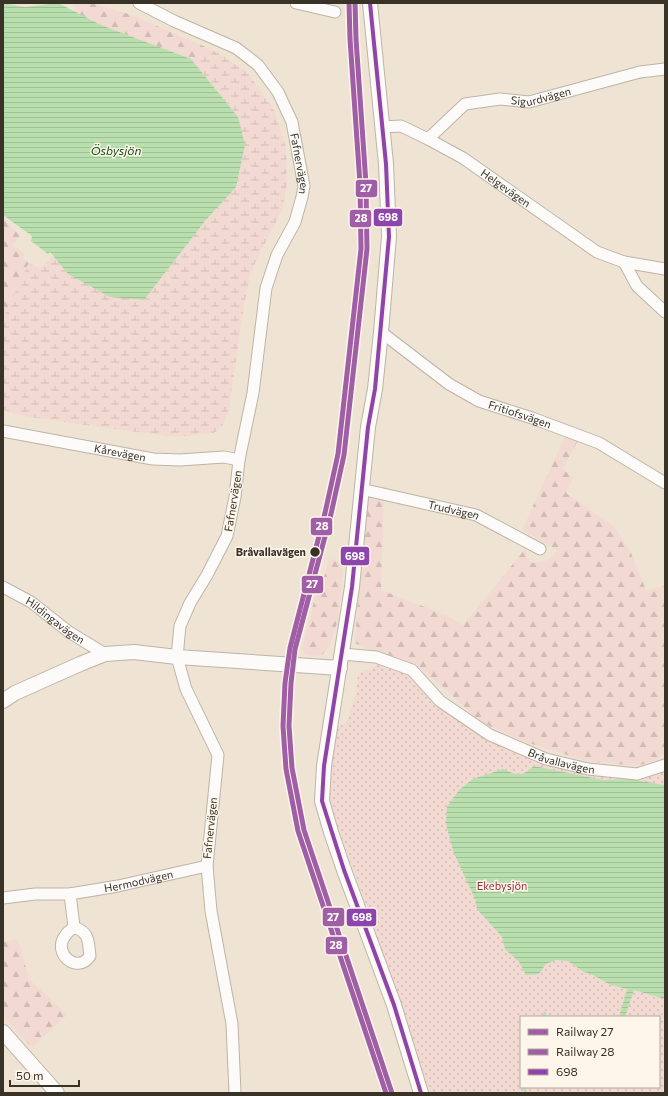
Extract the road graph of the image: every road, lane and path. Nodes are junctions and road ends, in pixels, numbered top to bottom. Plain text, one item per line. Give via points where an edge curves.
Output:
1 (140, 3) edge
2 (296, 3) edge
3 (370, 3) edge
4 (335, 12) dead end
5 (665, 69) edge
6 (382, 127) junction
7 (428, 139) junction
8 (624, 262) junction
9 (665, 269) edge
10 (665, 312) edge
11 (381, 332) junction
12 (3, 431) edge
13 (238, 460) junction
14 (665, 483) edge
15 (361, 489) junction
16 (540, 549) dead end
17 (3, 587) edge
18 (106, 654) junction
19 (342, 654) junction
20 (177, 656) junction
21 (340, 668) junction
22 (3, 701) edge
23 (665, 765) edge
24 (206, 866) junction
25 (70, 894) junction
26 (3, 898) edge
27 (74, 927) dead end
28 (3, 1032) edge
29 (57, 1093) edge
30 (235, 1093) edge
31 (421, 1093) edge

1 - 13 street, Fafnervägen via 236,48 258,65 278,92 292,122 304,186 295,222 277,255 266,288 253,393
2 - 4 street
3 - 6 street
5 - 7 street, Sigurdvägen via 640,72 530,102 500,99 464,104
6 - 7 street, Helgevägen via 401,126
6 - 11 street via 389,238
7 - 8 street, Helgevägen via 463,158 597,252
8 - 9 street, Helgevägen
8 - 10 street via 638,286
11 - 14 street, Fritiofsvägen via 449,384 479,401 599,443
11 - 15 street
12 - 13 street, Kårevägen via 153,459 224,457
13 - 20 street, Fafnervägen via 235,498 227,536 180,626
15 - 16 street, Trudvägen via 476,515
15 - 19 street via 352,587
17 - 18 street, Hildingavägen via 31,602 69,632
18 - 20 street via 134,652
18 - 22 street via 22,690
19 - 21 street
19 - 23 street, Bråvallavägen via 376,657 412,670 440,701 490,735 546,759 588,768 637,774
20 - 21 street
20 - 24 street, Fafnervägen via 186,689 218,755
21 - 31 street via 324,766 322,801 342,864 394,1005
24 - 25 street, Hermodvägen
24 - 30 street, Fafnervägen via 211,911 232,1024
25 - 26 street, Hermodvägen via 35,894
25 - 27 street
28 - 29 street

